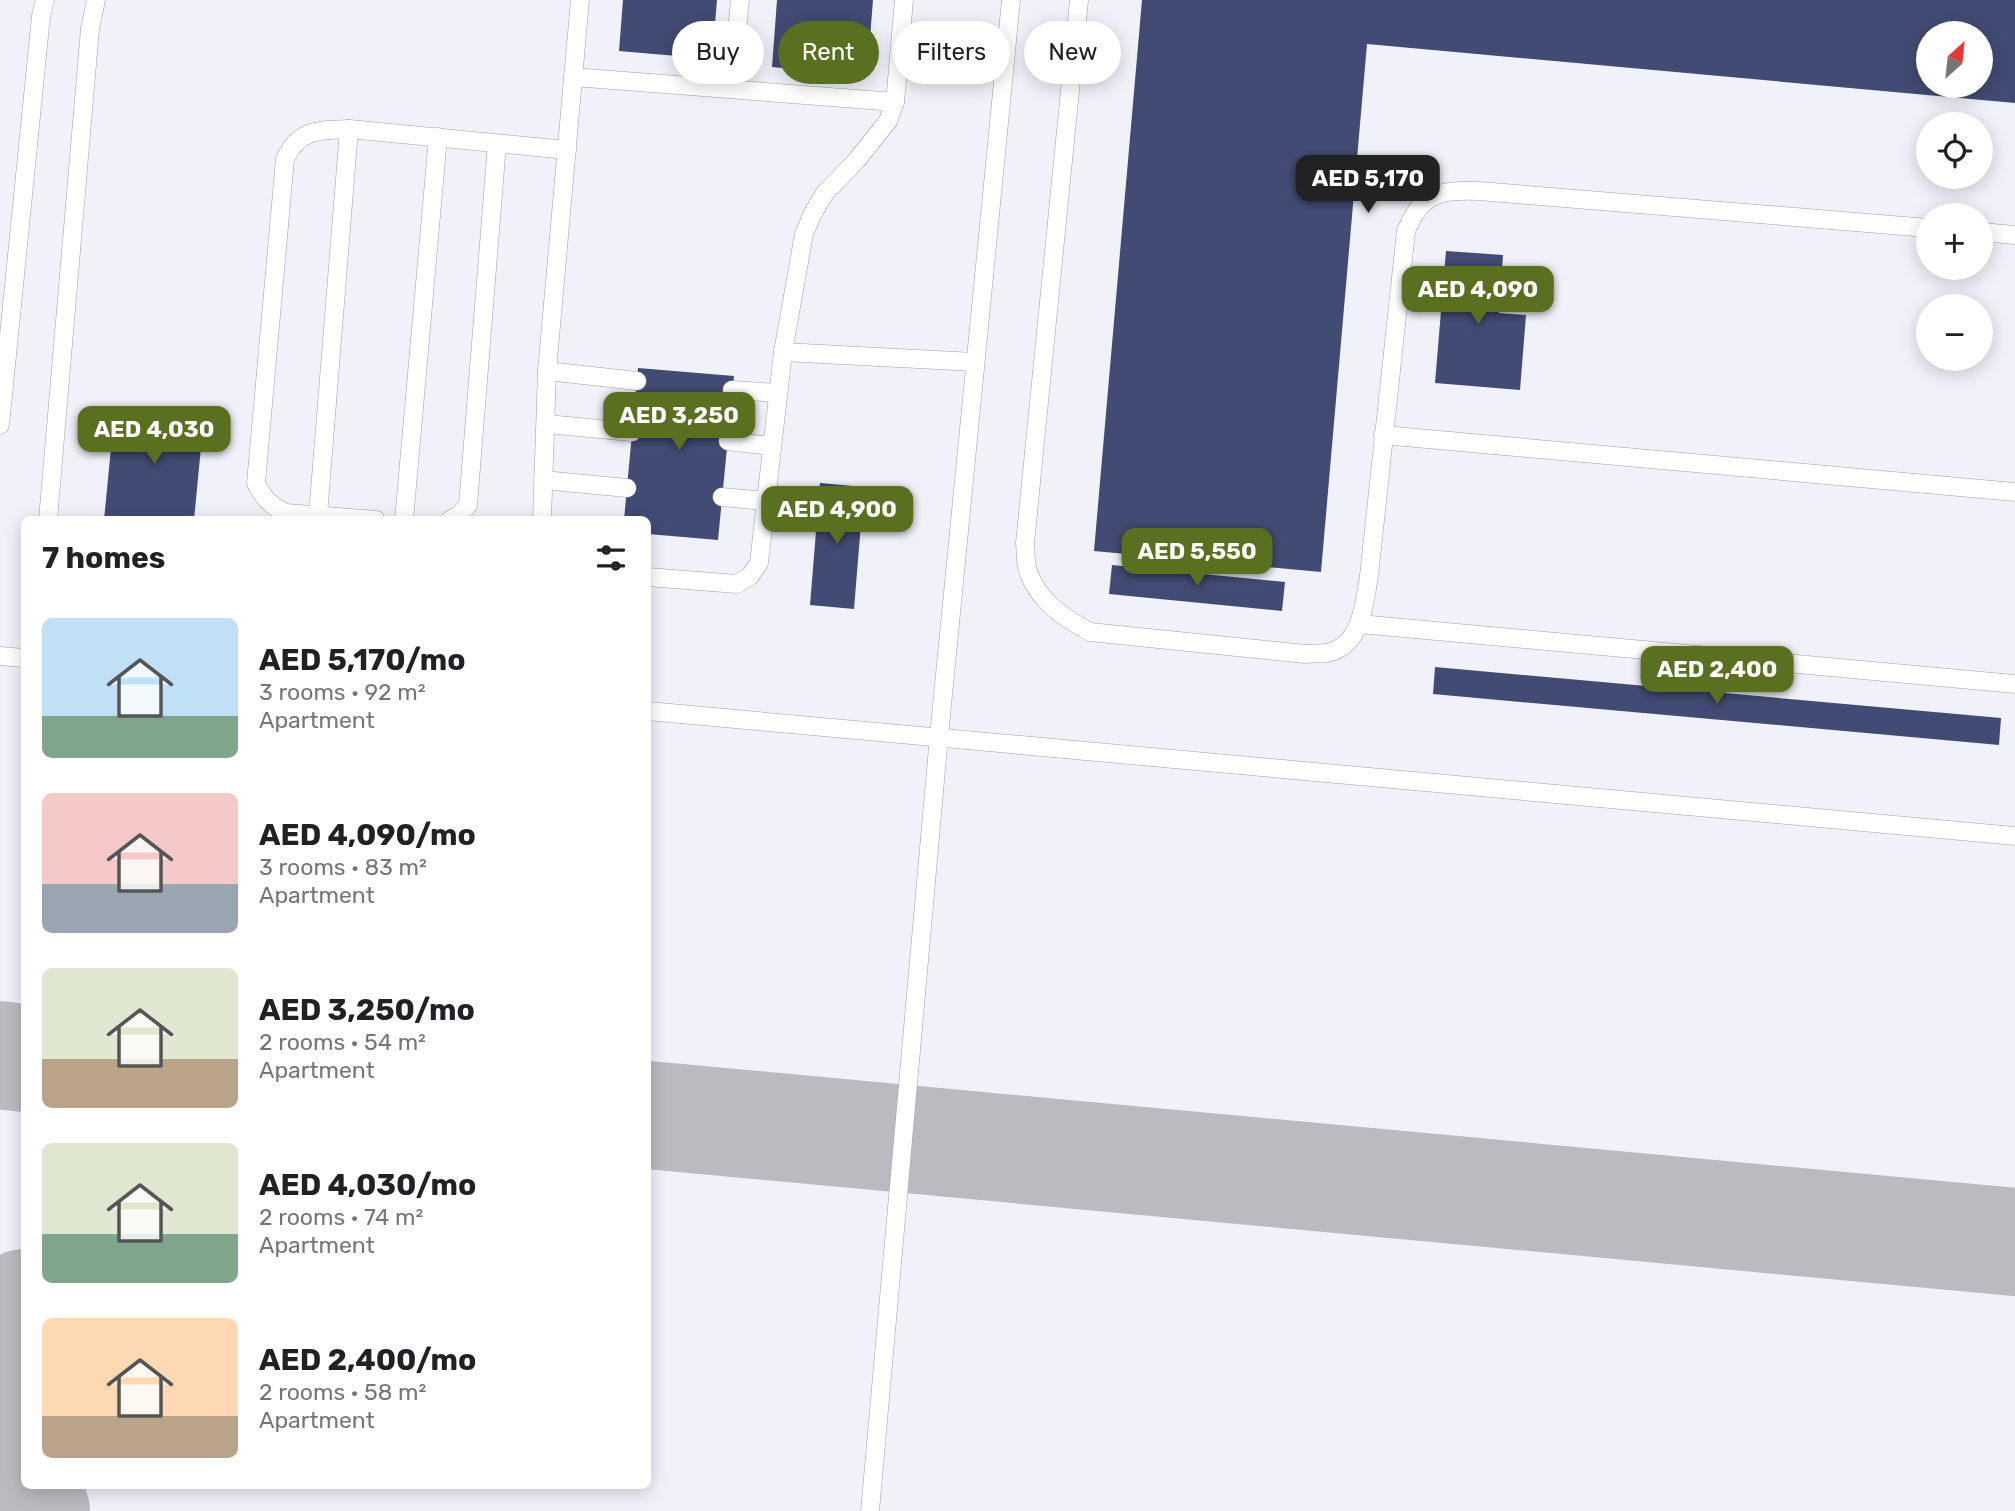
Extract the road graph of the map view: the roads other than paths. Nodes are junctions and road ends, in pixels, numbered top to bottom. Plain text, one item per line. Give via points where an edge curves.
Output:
1 (45, 0) edge
2 (96, 0) edge
3 (580, 0) edge
4 (740, 0) edge
5 (904, 0) edge
6 (1011, 0) edge
7 (1079, 0) edge
8 (573, 77) junction
9 (731, 89) junction
10 (895, 102) junction
11 (349, 129) junction
12 (438, 137) junction
13 (498, 144) junction
14 (567, 150) junction
15 (1916, 227) edge
16 (1993, 233) edge
17 (2015, 235) edge
18 (783, 352) junction
19 (975, 362) junction
20 (547, 371) junction
21 (636, 381) dead end
22 (732, 390) dead end
23 (778, 393) junction
24 (546, 424) junction
25 (0, 425) edge
26 (632, 432) dead end
27 (1383, 435) junction
28 (727, 441) dead end
29 (771, 446) junction
30 (543, 480) junction
31 (627, 488) dead end
32 (2015, 492) edge
33 (722, 497) dead end
34 (765, 501) junction
35 (318, 515) junction
36 (48, 516) edge
37 (328, 516) edge
38 (404, 516) edge
39 (457, 516) edge
40 (542, 516) edge
41 (651, 577) edge
42 (1360, 624) junction
43 (0, 656) edge
44 (21, 658) edge
45 (2015, 684) edge
46 (651, 711) edge
47 (939, 736) junction
48 (2015, 836) edge
49 (870, 1511) edge

1 - 25 lane
2 - 36 lane
3 - 8 lane
4 - 9 lane
5 - 10 lane
6 - 19 lane
7 - 42 lane via 1025,543 1027,570 1040,594 1062,617 1090,632 1305,654 1329,653 1348,641
8 - 9 lane
8 - 14 lane
9 - 10 lane
10 - 18 lane via 888,121 813,213 799,257
11 - 12 lane
11 - 35 lane
11 - 35 lane via 300,137 285,159 256,483 272,506 286,513
12 - 13 lane
12 - 38 lane
13 - 14 lane
13 - 39 lane via 468,505
14 - 20 lane
15 - 27 lane via 1479,191 1449,190 1429,197 1414,212 1406,231
16 - 17 lane
18 - 19 lane
18 - 23 lane
19 - 47 lane
20 - 21 lane
20 - 24 lane
22 - 23 lane
23 - 29 lane
24 - 26 lane
24 - 30 lane
27 - 32 lane
27 - 42 lane
28 - 29 lane
29 - 34 lane
30 - 31 lane
30 - 40 lane
33 - 34 lane
34 - 41 lane via 759,563 750,576 737,584
35 - 37 lane
42 - 45 lane
43 - 44 lane
46 - 47 lane
47 - 48 lane
47 - 49 lane

